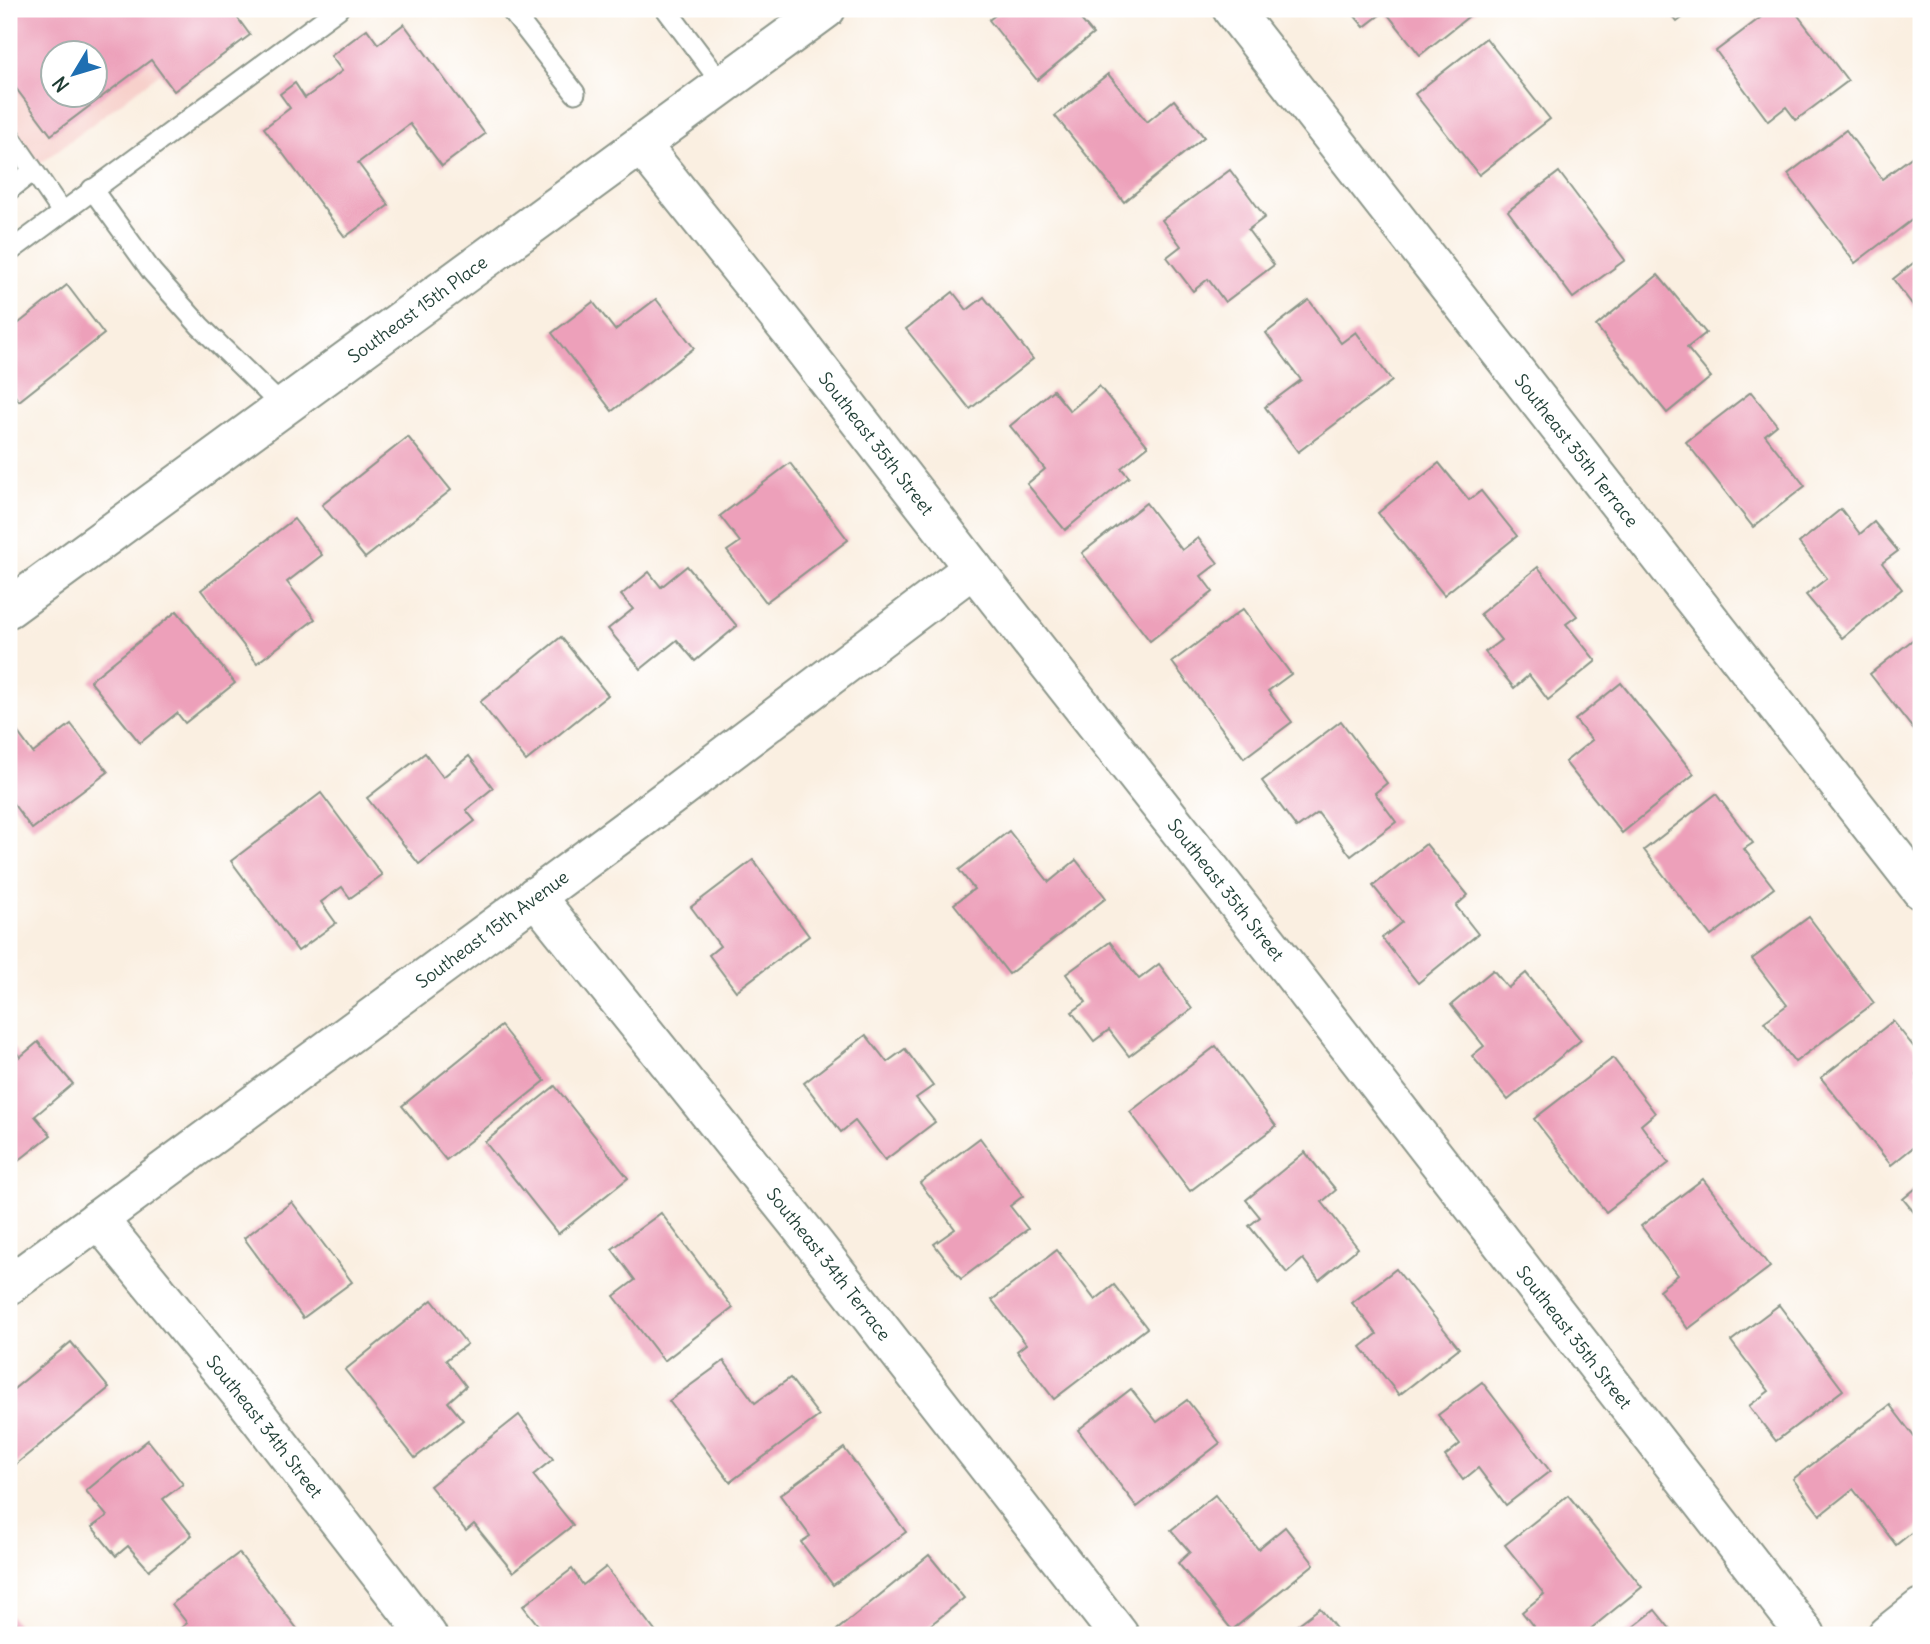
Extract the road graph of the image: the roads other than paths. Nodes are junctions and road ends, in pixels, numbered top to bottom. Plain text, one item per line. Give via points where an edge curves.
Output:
1 (510, 9) edge
2 (666, 9) edge
3 (826, 9) edge
4 (1232, 9) edge
5 (326, 12) edge
6 (723, 85) junction
7 (575, 93) dead end
8 (9, 135) edge
9 (641, 145) junction
10 (33, 171) junction
11 (92, 189) junction
12 (9, 190) edge
13 (62, 212) junction
14 (9, 251) edge
15 (283, 407) junction
16 (973, 568) junction
17 (9, 608) edge
18 (1921, 890) edge
19 (535, 896) junction
20 (98, 1219) junction
21 (9, 1285) edge
22 (1921, 1608) edge
23 (427, 1635) edge
24 (1119, 1635) edge
25 (1806, 1635) edge
26 (1887, 1635) edge

1 - 7 lane
2 - 6 lane
3 - 6 street, Southeast 15th Place
4 - 18 street, Southeast 35th Terrace
5 - 11 lane
6 - 9 street, Southeast 15th Place
8 - 10 lane
9 - 15 street, Southeast 15th Place
9 - 16 street, Southeast 35th Street
10 - 12 lane
10 - 13 lane
11 - 13 lane
11 - 15 lane via 152,272
13 - 14 lane
15 - 17 street, Southeast 15th Place
16 - 19 street, Southeast 15th Avenue
16 - 25 street, Southeast 35th Street
19 - 20 street, Southeast 15th Avenue
19 - 24 street, Southeast 34th Terrace
20 - 21 street, Southeast 15th Avenue
20 - 23 street, Southeast 34th Street
22 - 26 street

